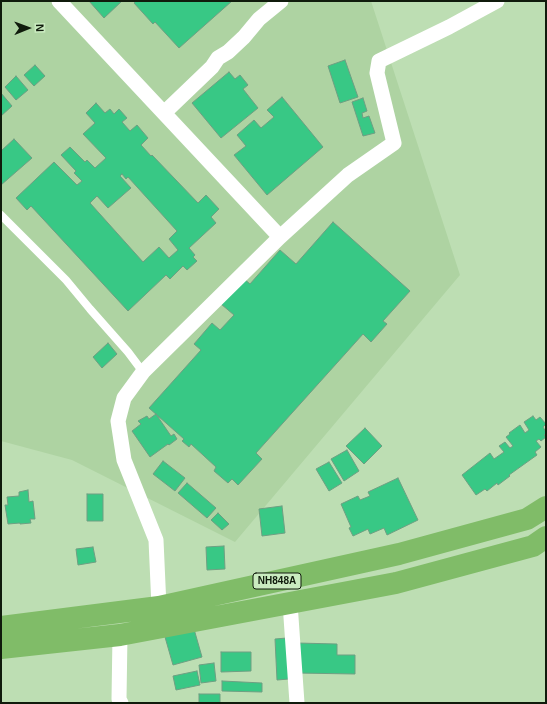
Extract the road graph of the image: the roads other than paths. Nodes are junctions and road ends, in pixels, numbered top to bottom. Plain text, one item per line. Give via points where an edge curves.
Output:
1 (59, 1) edge
2 (281, 1) edge
3 (497, 1) edge
4 (164, 113) junction
5 (1, 215) edge
6 (280, 237) junction
7 (143, 372) junction
8 (546, 507) edge
9 (546, 537) edge
10 (290, 603) junction
11 (159, 607) junction
12 (1, 627) edge
13 (120, 635) junction
14 (1, 648) edge
15 (121, 703) edge
16 (297, 703) edge

1 - 4 street
2 - 4 street via 259,19 228,52 218,58 212,67
3 - 6 street via 379,61 377,73 394,143 348,174
4 - 6 street
5 - 7 lane via 66,280
6 - 7 street
7 - 11 street via 124,398 118,421 124,460 156,540
8 - 11 highway, NH848A via 527,519 399,554
9 - 10 highway, NH848A via 533,546 396,583
10 - 13 highway, NH848A
10 - 16 street
11 - 12 highway, NH848A
13 - 14 highway, NH848A
13 - 15 street

